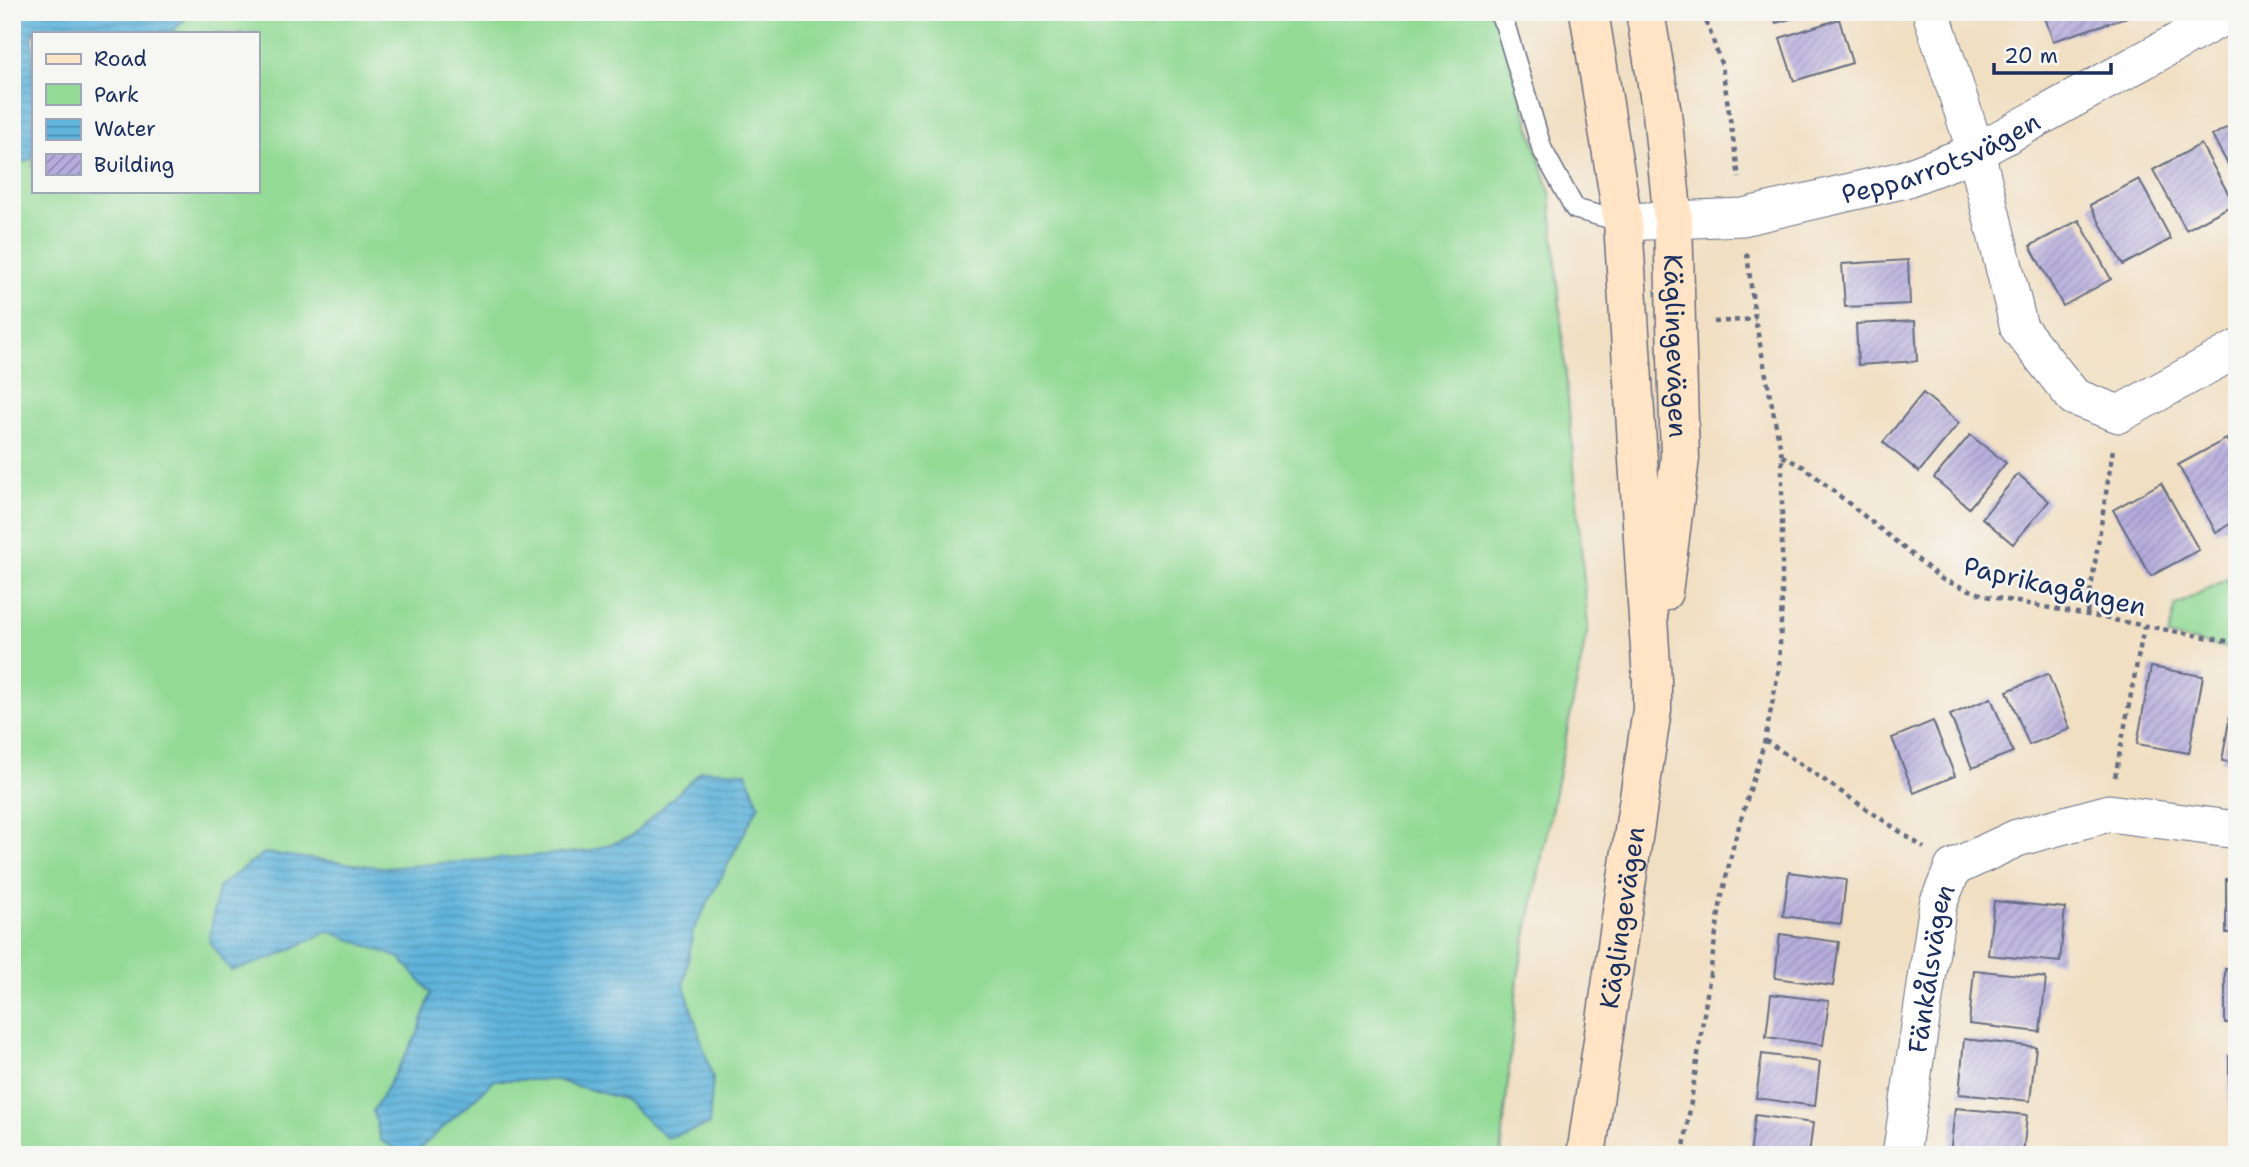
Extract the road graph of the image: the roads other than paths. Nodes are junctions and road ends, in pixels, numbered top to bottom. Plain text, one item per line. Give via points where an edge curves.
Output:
1 (1498, 12) edge
2 (1589, 12) edge
3 (1645, 12) edge
4 (1931, 12) edge
5 (2232, 12) edge
6 (1976, 152) junction
7 (1674, 221) junction
8 (1623, 222) junction
9 (2237, 349) edge
10 (1652, 681) junction
11 (2237, 830) edge
12 (1586, 1155) edge
13 (1901, 1155) edge

1 - 8 lane via 1542,149 1575,209
2 - 8 main road, Käglingevägen
3 - 7 main road, Käglingevägen
4 - 6 street
5 - 6 street, Pepparrotsvägen
6 - 7 street, Pepparrotsvägen via 1902,180 1743,216
6 - 9 street via 2019,328 2074,397 2119,414
7 - 8 street, Pepparrotsvägen
7 - 10 main road, Käglingevägen via 1680,458
8 - 10 main road, Käglingevägen
10 - 12 main road, Käglingevägen via 1652,710
11 - 13 street, Fänkålsvägen via 2109,813 2017,838 1953,868 1938,904

